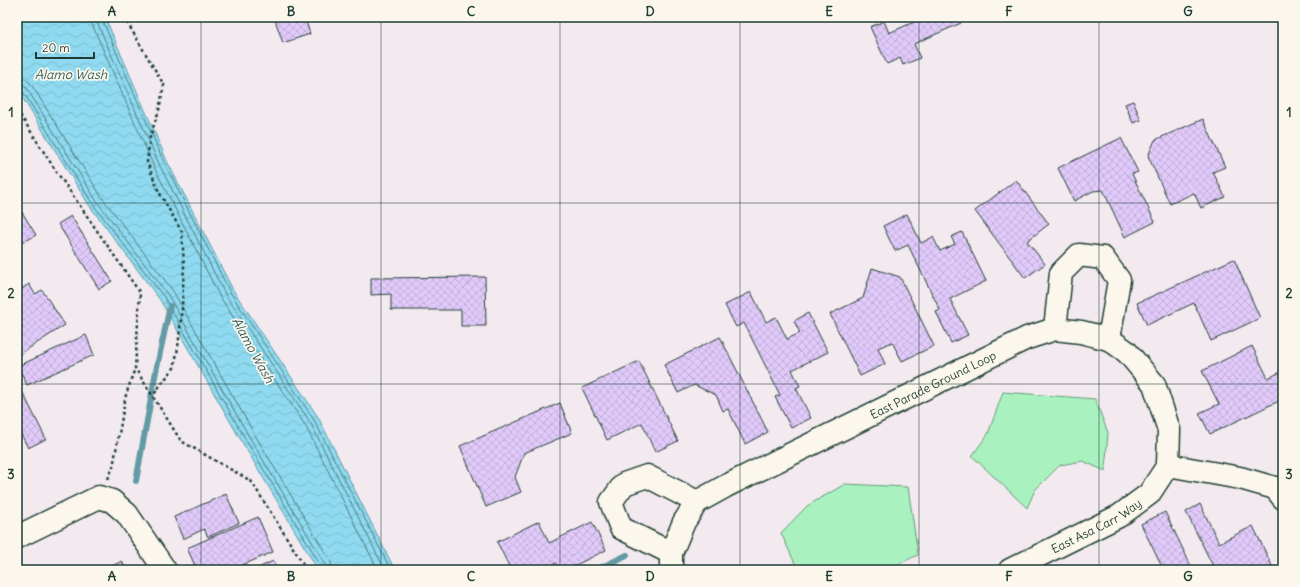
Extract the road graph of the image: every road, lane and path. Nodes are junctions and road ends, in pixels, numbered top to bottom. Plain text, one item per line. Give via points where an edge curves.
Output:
1 (124, 17) edge
2 (17, 110) edge
3 (1055, 329) junction
4 (1109, 339) junction
5 (135, 368) junction
6 (153, 396) junction
7 (1168, 465) junction
8 (99, 497) junction
9 (1283, 498) edge
10 (696, 502) junction
11 (17, 538) edge
12 (671, 561) edge
13 (165, 570) edge
14 (307, 570) edge
15 (1010, 570) edge

1 - 6 path via 164,84 150,137 147,162 159,192 182,232 184,265 174,368
2 - 5 path via 140,293
3 - 4 street, East Parade Ground Loop
3 - 4 street via 1061,273 1079,255 1103,258 1119,280
3 - 10 street, East Parade Ground Loop via 1027,338
4 - 7 street, East Parade Ground Loop via 1127,352 1154,384 1169,430
5 - 6 path
5 - 8 path via 126,395 113,467
6 - 14 path via 181,441 251,481
7 - 9 street via 1240,478 1275,488
7 - 15 street, East Asa Carr Way via 1149,494 1119,516
8 - 11 street
8 - 13 street via 112,501 127,514
10 - 12 street via 684,522
10 - 12 street via 647,476 624,484 611,502 621,528

